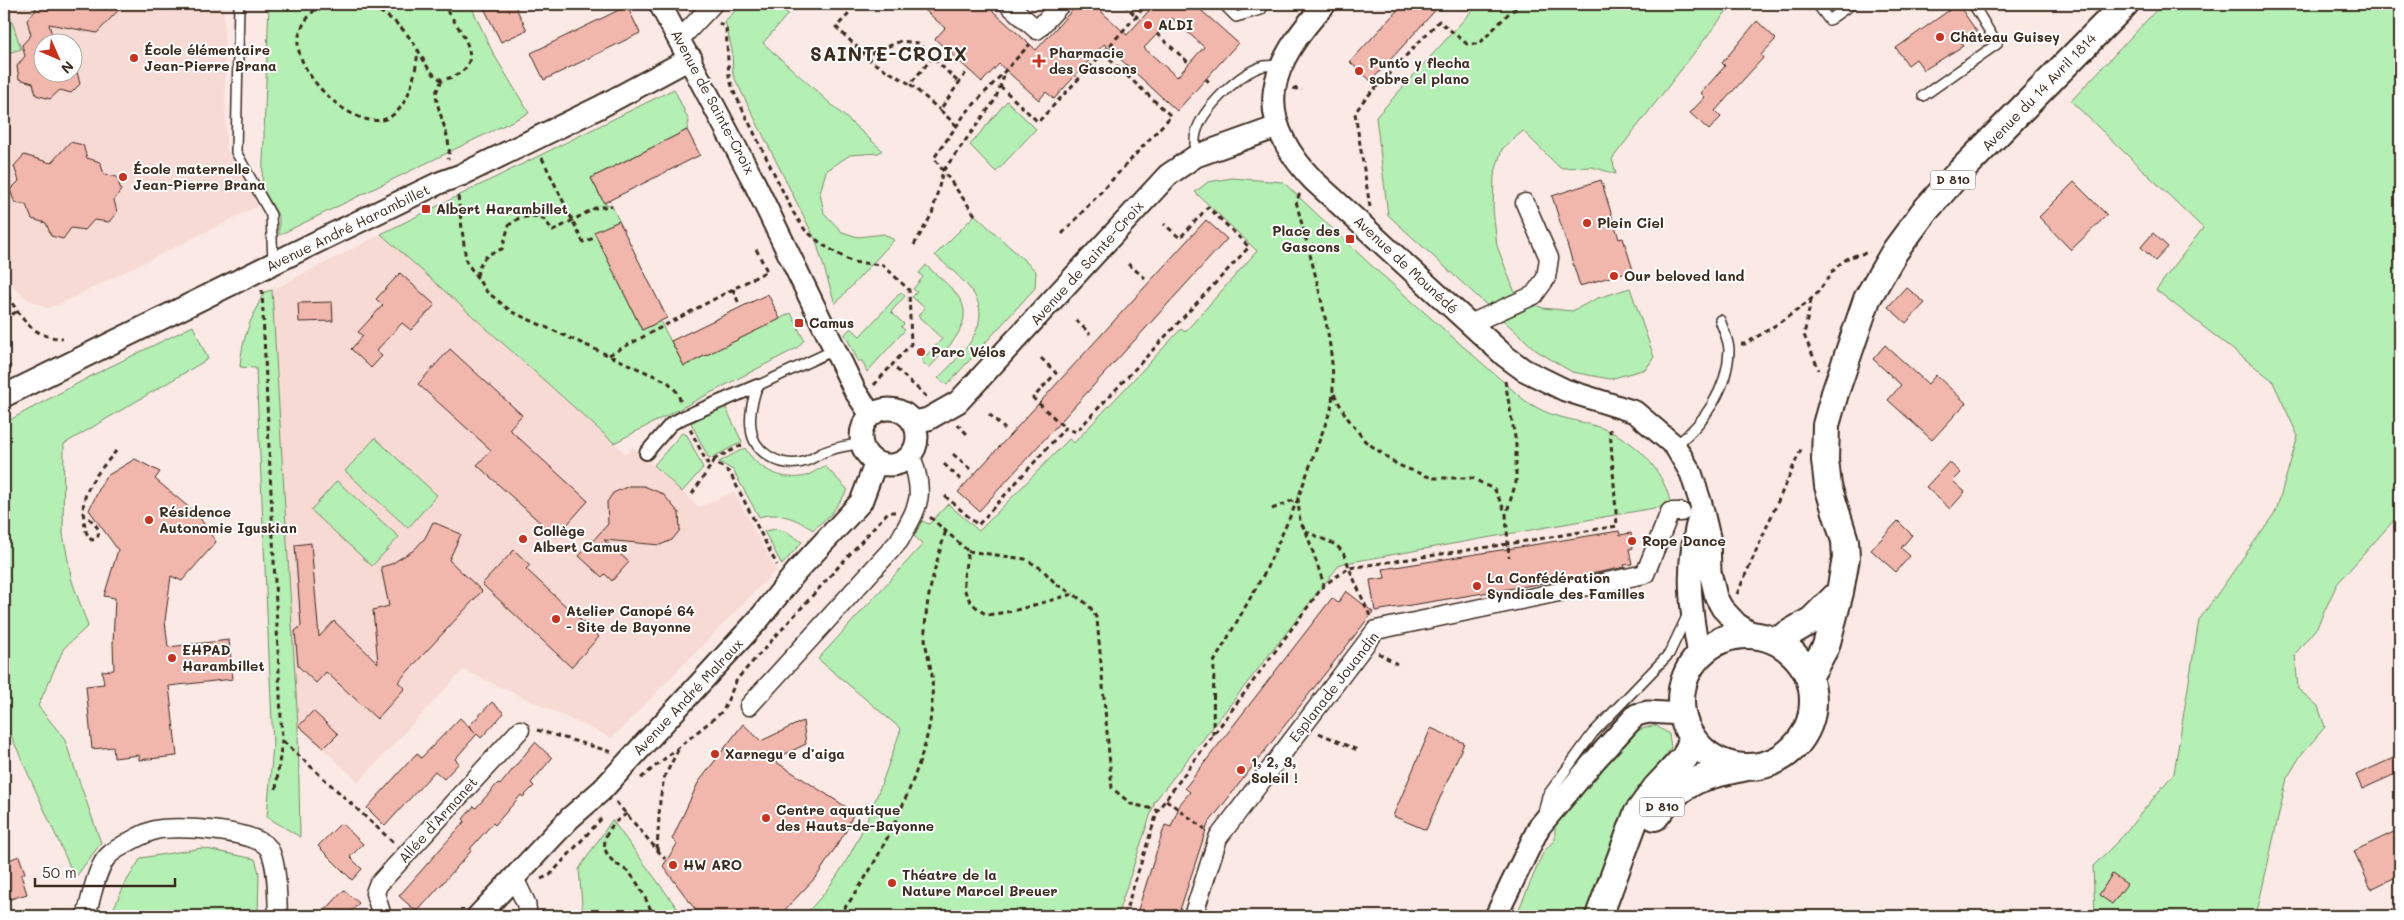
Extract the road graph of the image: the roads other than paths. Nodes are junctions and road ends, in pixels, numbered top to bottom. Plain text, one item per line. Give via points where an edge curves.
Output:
1 (239, 4) edge
2 (660, 4) edge
3 (713, 4) edge
4 (1008, 4) edge
5 (1061, 4) edge
6 (1223, 4) edge
7 (1266, 4) edge
8 (1325, 4) edge
9 (1817, 4) edge
10 (1852, 4) edge
11 (1973, 4) edge
12 (2125, 4) edge
13 (680, 39) junction
14 (691, 58) junction
15 (1280, 65) junction
16 (1923, 96) dead end
17 (1277, 127) junction
18 (1196, 156) junction
19 (1525, 202) dead end
20 (273, 264) junction
21 (1720, 320) dead end
22 (1470, 324) junction
23 (834, 350) junction
24 (757, 386) junction
25 (4, 396) edge
26 (871, 415) junction
27 (914, 422) junction
28 (862, 444) junction
29 (1675, 446) junction
30 (646, 453) dead end
31 (911, 456) junction
32 (876, 462) junction
33 (1691, 511) junction
34 (1710, 572) junction
35 (1840, 592) junction
36 (1690, 609) junction
37 (1765, 638) junction
38 (1699, 654) junction
39 (1809, 678) junction
40 (749, 706) dead end
41 (1682, 714) junction
42 (520, 730) road end
43 (1693, 740) junction
44 (1746, 767) junction
45 (1539, 827) junction
46 (517, 885) junction
47 (1611, 888) junction
48 (86, 916) edge
49 (278, 916) edge
50 (382, 916) edge
51 (478, 916) edge
52 (528, 916) edge
53 (1193, 916) edge
54 (1496, 916) edge
55 (1599, 916) edge

1 - 20 lane via 236,152 271,215
2 - 13 street, Avenue de Sainte-Croix
3 - 13 street
4 - 5 street via 1037,30
6 - 7 lane via 1236,17 1261,10
8 - 15 street, Avenue de Mounédé via 1303,27
9 - 10 lane via 1829,20
11 - 16 lane via 1997,44
12 - 35 main road, Avenue du 14 Avril 1814 / D 810 via 1923,213 1895,251 1867,299 1826,425 1828,486 1845,540 1845,571
13 - 14 street, Avenue de Sainte-Croix
14 - 20 street, Avenue André Harambillet via 454,185
14 - 23 street, Avenue de Sainte-Croix
15 - 17 street, Avenue de Mounédé via 1275,86
15 - 18 lane via 1264,66 1251,72 1223,94 1200,121 1195,134
17 - 18 street, Avenue de Sainte-Croix
17 - 22 street, Avenue de Mounédé via 1287,150 1313,180
18 - 27 street, Avenue de Sainte-Croix via 1168,175 958,402 928,419
19 - 22 street via 1549,258 1546,278 1534,296
20 - 25 street, Avenue André Harambillet
21 - 29 lane via 1729,349 1718,394 1701,423
22 - 29 street, Avenue de Mounédé via 1524,370 1565,390 1635,412
23 - 24 lane
23 - 26 street, Avenue de Sainte-Croix
24 - 28 lane via 751,410 751,430 763,452 784,463 802,462 842,446
24 - 30 street via 684,416 671,424
26 - 27 street via 889,408 899,410
26 - 28 street via 862,428
27 - 31 street via 918,439
28 - 32 street
29 - 33 street, Avenue de Mounédé via 1691,473
31 - 32 street via 895,465
31 - 40 street via 919,481 920,498 900,541
32 - 46 street, Avenue André Malraux via 861,502 797,571 760,619 631,759 570,818
33 - 34 street, Avenue de Mounédé via 1709,537
33 - 36 street
33 - 53 street, Esplanade Jouandin via 1670,512 1645,574 1376,630 1218,838
34 - 36 lane
34 - 37 street, Avenue de Mounédé via 1722,608 1737,624
35 - 37 main road via 1812,620
35 - 39 main road, Avenue du 14 Avril 1814 / D 810 via 1826,646
36 - 38 street
36 - 45 lane via 1668,654 1594,732 1547,796
37 - 38 main road via 1736,635
37 - 39 main road via 1798,659
38 - 41 main road via 1684,679
39 - 44 main road via 1813,711 1806,731 1781,758 1764,765
41 - 43 main road
41 - 45 street via 1648,712 1636,716
42 - 50 street, Allée d'Armanet via 378,885 376,893
43 - 44 main road via 1707,754 1726,764
43 - 47 main road, D 810 via 1685,757 1637,814
44 - 47 main road, D 810 via 1690,782 1668,798
45 - 54 street
46 - 51 street, Avenue André Malraux
46 - 52 street
47 - 55 main road, D 810
48 - 49 street via 99,869 108,856 155,830 238,834 254,838 268,847 273,858

